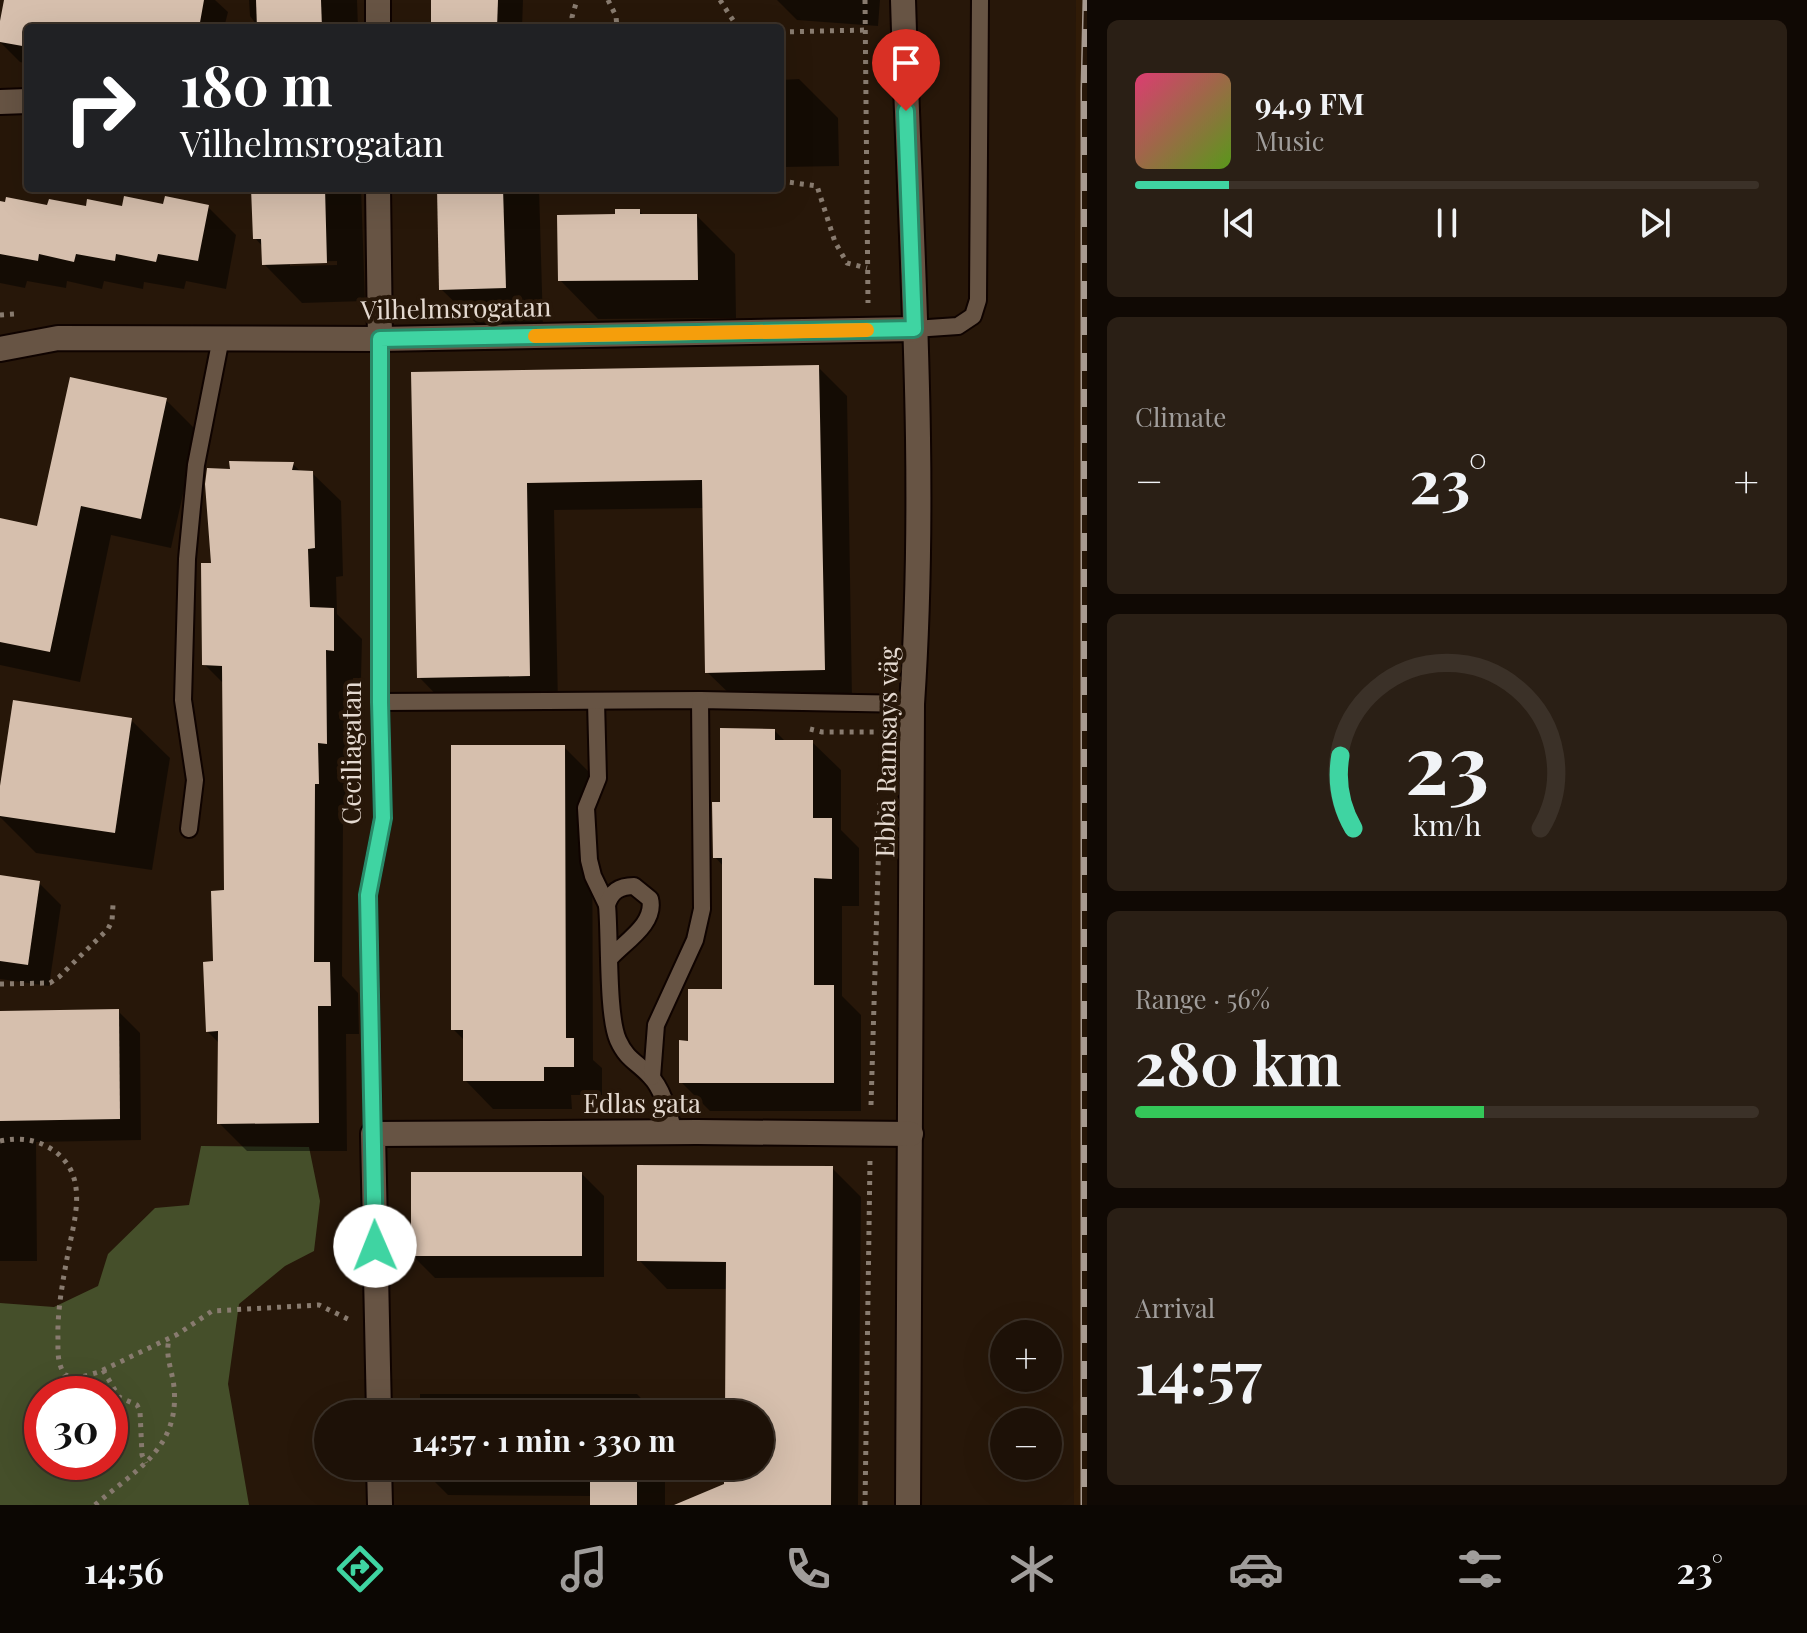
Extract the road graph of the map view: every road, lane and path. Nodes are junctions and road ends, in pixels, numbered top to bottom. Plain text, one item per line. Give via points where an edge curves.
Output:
1 (378, 0) edge
2 (577, 0) edge
3 (608, 0) edge
4 (720, 0) edge
5 (865, 0) edge
6 (903, 0) edge
7 (980, 0) edge
8 (378, 24) edge
9 (573, 24) edge
10 (617, 24) edge
11 (735, 24) edge
12 (867, 30) junction
13 (784, 32) edge
14 (24, 101) edge
15 (0, 102) edge
16 (784, 182) edge
17 (378, 192) edge
18 (867, 268) junction
19 (914, 329) junction
20 (868, 330) junction
21 (221, 338) junction
22 (380, 339) junction
23 (0, 349) edge
24 (700, 700) junction
25 (596, 701) junction
26 (380, 702) junction
27 (912, 704) junction
28 (189, 829) dead end
29 (113, 905) dead end
30 (607, 905) junction
31 (611, 957) junction
32 (0, 984) edge
33 (872, 1062) dead end
34 (652, 1077) junction
35 (870, 1119) dead end
36 (674, 1132) junction
37 (373, 1134) junction
38 (911, 1134) junction
39 (0, 1141) edge
40 (870, 1148) dead end
41 (377, 1330) junction
42 (170, 1338) junction
43 (103, 1370) junction
44 (379, 1400) edge
45 (146, 1463) junction
46 (379, 1480) edge
47 (95, 1505) edge
48 (380, 1505) edge
49 (865, 1505) edge
50 (908, 1505) edge

1 - 8 street
2 - 9 path
3 - 10 path
4 - 11 path
5 - 12 path
6 - 19 street, Ebba Ramsays väg
7 - 19 lane via 978,300 973,316 958,326
12 - 13 path
12 - 18 path
14 - 15 street
16 - 18 path via 817,186 847,263
17 - 22 street, Ceciliagatan
18 - 20 path
19 - 20 street, Vilhelmsrogatan
19 - 27 street, Ebba Ramsays väg via 918,617
20 - 22 street, Vilhelmsrogatan
21 - 22 street, Vilhelmsrogatan
21 - 23 street, Vilhelmsrogatan via 58,338
21 - 28 lane via 196,465 187,559 183,700 195,780
22 - 26 lane, Ceciliagatan
24 - 25 lane
24 - 27 lane
24 - 34 lane via 702,909 695,940 656,1025
25 - 26 lane
25 - 30 lane via 598,778 586,808 589,860
26 - 37 lane, Ceciliagatan via 383,818 368,895
27 - 38 street, Ebba Ramsays väg
29 - 32 path via 108,929 59,977 50,983
30 - 31 lane
30 - 31 lane via 614,892 628,886 641,889 652,906 649,919
31 - 34 lane via 616,1036 628,1059
33 - 35 path
34 - 36 lane
36 - 37 street, Edlas gata
36 - 38 street, Edlas gata
37 - 41 street, Ceciliagatan
38 - 50 street, Ebba Ramsays väg
39 - 43 path via 21,1138 46,1146 63,1157 72,1173 78,1201 57,1329 58,1359 70,1377
40 - 49 path
41 - 42 path via 319,1305 226,1308
41 - 44 street, Ceciliagatan
42 - 43 path
42 - 45 path via 166,1352 174,1386 173,1418 161,1448
43 - 45 path via 119,1397 140,1411
45 - 47 path
46 - 48 street

